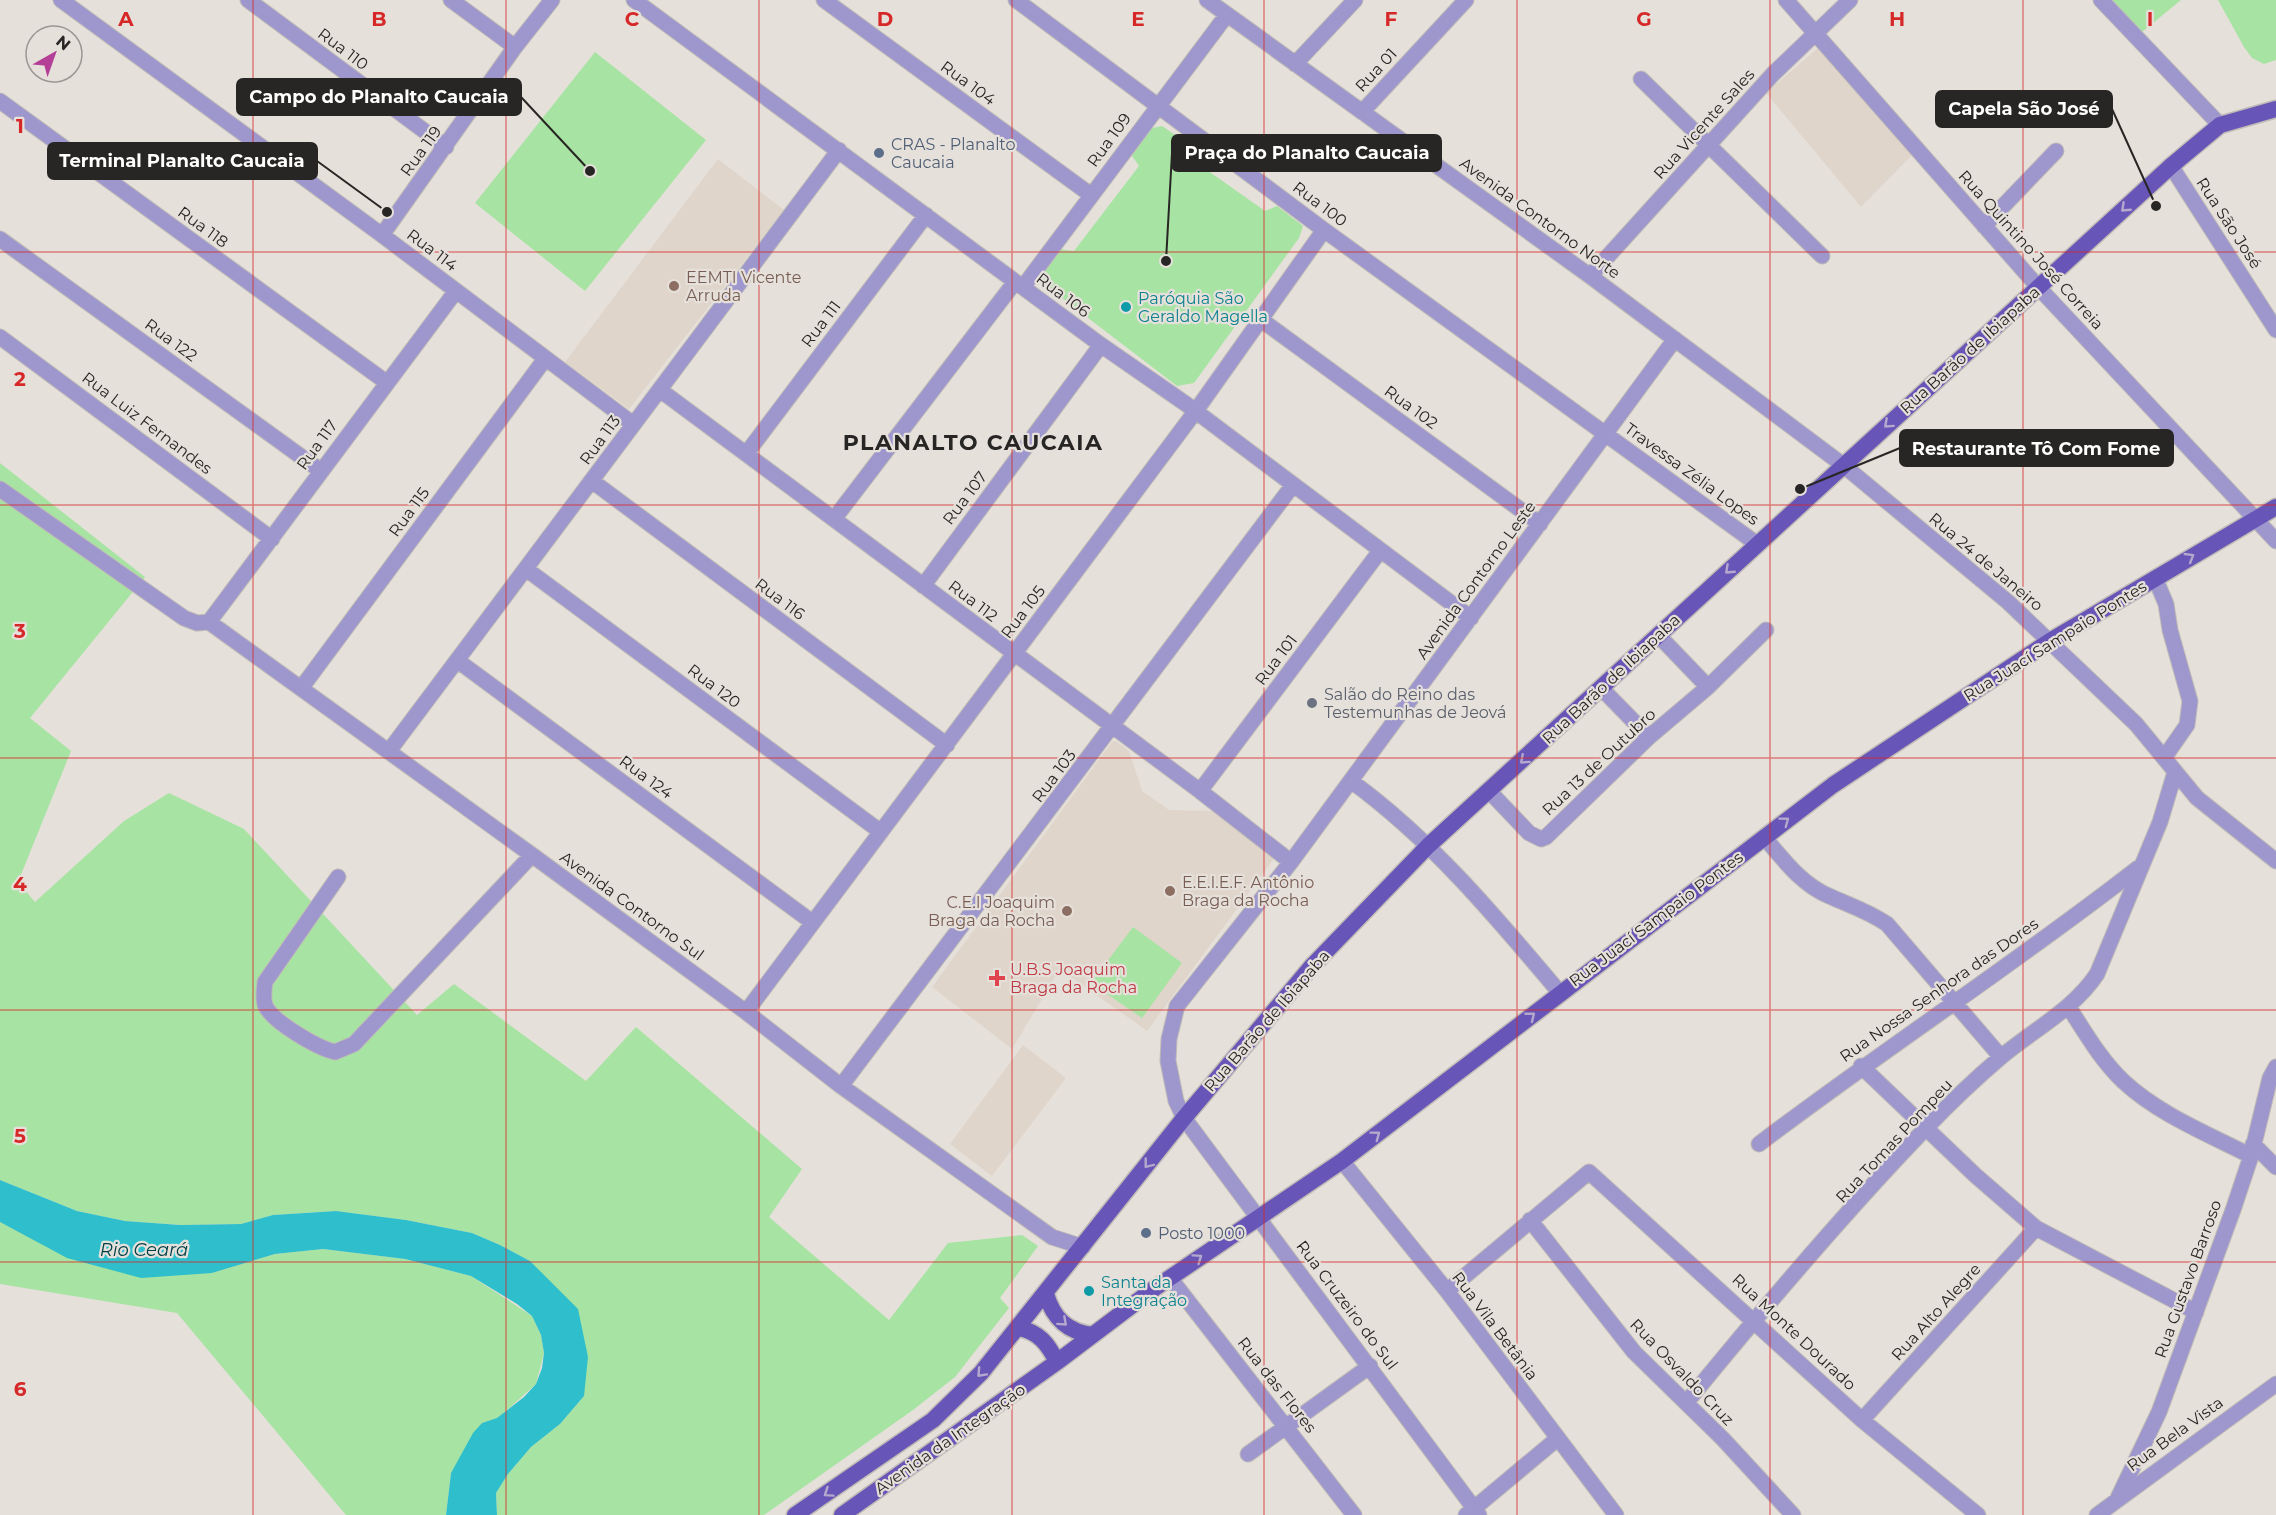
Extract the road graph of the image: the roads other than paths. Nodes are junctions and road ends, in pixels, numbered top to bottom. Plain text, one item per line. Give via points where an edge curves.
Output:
1 (61, 0) edge
2 (248, 0) edge
3 (451, 0) edge
4 (552, 0) edge
5 (634, 0) edge
6 (824, 0) edge
7 (1016, 0) edge
8 (1355, 0) edge
9 (1466, 0) edge
10 (1786, 0) edge
11 (1850, 0) edge
12 (2101, 0) edge
13 (1212, 1) edge
14 (1226, 16) junction
15 (1813, 33) junction
16 (515, 47) junction
17 (1295, 64) junction
18 (1641, 79) dead end
19 (0, 101) edge
20 (1158, 104) junction
21 (2276, 109) edge
22 (1362, 112) junction
23 (2220, 125) junction
24 (1710, 144) junction
25 (446, 147) junction
26 (839, 150) junction
27 (2056, 152) dead end
28 (2171, 166) junction
29 (1091, 195) junction
30 (926, 215) junction
31 (1984, 226) junction
32 (1324, 230) junction
33 (382, 235) junction
34 (0, 239) edge
35 (1822, 256) dead end
36 (1590, 276) junction
37 (1019, 285) junction
38 (2039, 288) junction
39 (456, 291) junction
40 (1260, 319) junction
41 (2276, 330) edge
42 (0, 337) edge
43 (1675, 339) junction
44 (1101, 345) junction
45 (545, 359) junction
46 (386, 382) junction
47 (660, 390) junction
48 (1195, 412) junction
49 (633, 424) junction
50 (1606, 433) junction
51 (746, 454) junction
52 (1843, 465) junction
53 (321, 471) junction
54 (592, 481) junction
55 (1293, 485) junction
56 (0, 489) edge
57 (2276, 507) edge
58 (2256, 518) junction
59 (834, 519) junction
60 (1540, 524) junction
61 (272, 539) junction
62 (2276, 541) edge
63 (1757, 544) junction
64 (1380, 551) junction
65 (526, 569) junction
66 (2155, 578) junction
67 (923, 586) junction
68 (1471, 618) junction
69 (209, 622) junction
70 (1766, 630) dead end
71 (1658, 635) junction
72 (2050, 641) junction
73 (1014, 655) junction
74 (458, 660) junction
75 (302, 687) junction
76 (1708, 687) junction
77 (1602, 689) junction
78 (1113, 727) junction
79 (1649, 737) junction
80 (947, 745) junction
81 (389, 751) junction
82 (2164, 758) junction
83 (2175, 772) junction
84 (1351, 781) junction
85 (1200, 791) junction
86 (1489, 791) junction
87 (880, 832) junction
88 (1764, 837) junction
89 (1428, 846) junction
90 (532, 855) junction
91 (2276, 861) edge
92 (1292, 862) junction
93 (2141, 866) junction
94 (338, 878) dead end
95 (812, 922) junction
96 (1560, 993) junction
97 (1956, 1003) junction
98 (2068, 1006) junction
99 (746, 1012) junction
100 (2001, 1057) junction
101 (1861, 1066) junction
102 (2276, 1067) edge
103 (841, 1086) junction
104 (1184, 1118) junction
105 (1925, 1129) junction
106 (1760, 1144) dead end
107 (2252, 1150) junction
108 (1342, 1161) junction
109 (2276, 1167) edge
110 (1258, 1216) junction
111 (1530, 1220) junction
112 (2036, 1228) junction
113 (1083, 1247) junction
114 (1170, 1278) junction
115 (1447, 1291) junction
116 (1046, 1294) junction
117 (2196, 1312) junction
118 (1754, 1320) junction
119 (1019, 1328) junction
120 (1092, 1335) junction
121 (1057, 1362) junction
122 (1370, 1366) junction
123 (2276, 1384) edge
124 (1686, 1403) junction
125 (1862, 1420) junction
126 (1287, 1427) junction
127 (1557, 1439) junction
128 (1248, 1454) dead end
129 (2118, 1498) junction
130 (1473, 1513) edge
131 (2103, 1513) edge
132 (795, 1515) edge
133 (842, 1515) edge
134 (1354, 1515) edge
135 (1616, 1515) edge
136 (1793, 1515) edge
137 (1978, 1515) edge

1 - 33 street, Rua 114
2 - 25 street, Rua 110
3 - 16 street
4 - 16 street, Rua 119
5 - 26 street, Rua 106
6 - 29 street, Rua 104
7 - 20 street, Rua 100
8 - 17 street
9 - 22 street, Rua 01
10 - 15 street, Rua Quintino José Correia
11 - 15 street, Rua Vicente Sales
12 - 23 street
13 - 14 street, Avenida Contorno Norte
14 - 17 street, Avenida Contorno Norte
14 - 20 street, Rua 109
15 - 24 street, Rua Vicente Sales
15 - 31 street, Rua Quintino José Correia
16 - 25 street, Rua 119
17 - 22 street, Avenida Contorno Norte
18 - 24 street
19 - 46 street, Rua 118
20 - 29 street, Rua 109
20 - 32 street, Rua 100
21 - 23 main road, Rua Barão de Ibiapaba
22 - 36 street, Avenida Contorno Norte
23 - 28 main road, Rua Barão de Ibiapaba
24 - 35 street
24 - 36 street, Rua Vicente Sales
25 - 33 street, Rua 119
26 - 30 street, Rua 106
26 - 47 street, Rua 113
27 - 31 street
28 -> 38 main road, Rua Barão de Ibiapaba
28 - 41 street, Rua São José
29 - 37 street, Rua 109
30 - 37 street, Rua 106
30 - 51 street, Rua 111
31 - 38 street, Rua Quintino José Correia
32 - 40 street, Rua 105
32 - 50 street, Rua 100
33 - 39 street, Rua 114
34 - 53 street, Rua 122
36 - 43 street, Avenida Contorno Norte
37 - 44 street, Rua 106
37 - 59 street, Rua 109
38 -> 52 main road, Rua Barão de Ibiapaba
38 - 58 street, Rua Quintino José Correia
39 - 45 street, Rua 114
39 - 46 street, Rua 117
40 - 48 street, Rua 105
40 - 60 street, Rua 102
42 - 61 street, Rua Luiz Fernandes
43 - 50 street, Avenida Contorno Leste
43 - 52 street, Rua 24 de Janeiro
44 - 48 street, Rua 106
44 - 67 street, Rua 107
45 - 49 street, Rua 114
45 - 75 street, Rua 115
46 - 53 street, Rua 117
47 - 49 street, Rua 113
47 - 51 street, Rua 112
48 - 55 street, Rua 106
48 - 73 street, Rua 105
49 - 54 street, Rua 113
50 - 60 street, Avenida Contorno Leste
50 - 63 street, Travessa Zélia Lopes
51 - 59 street, Rua 112
52 - 63 main road, Rua Barão de Ibiapaba
52 - 72 street, Rua 24 de Janeiro
53 - 61 street, Rua 117
54 - 65 street, Rua 113
54 - 80 street, Rua 116
55 - 64 street, Rua 106
55 - 78 street, Rua 103
56 - 69 street via 184,618
57 - 58 main road, Rua Juací Sampaio Pontes
58 - 62 street, Rua Quintino José Correia
66 -> 58 main road, Rua Juací Sampaio Pontes
59 - 67 street, Rua 112
60 - 68 street, Avenida Contorno Leste
61 - 69 street, Rua 117
63 -> 71 main road, Rua Barão de Ibiapaba
64 - 68 street, Rua 106
64 - 85 street, Rua 101
65 - 74 street, Rua 113
65 - 87 street, Rua 120
66 - 72 main road, Rua Juací Sampaio Pontes
66 - 82 street via 2166,604 2190,701 2187,725
67 - 73 street, Rua 112
68 - 84 street, Avenida Contorno Leste
69 - 75 street, Avenida Contorno Sul
70 - 76 street, Rua 13 de Outubro
71 - 76 street
71 - 77 main road, Rua Barão de Ibiapaba
72 - 82 street, Rua 24 de Janeiro via 2136,724
88 -> 72 main road, Rua Juací Sampaio Pontes via 1833,785
73 - 78 street, Rua 112
73 - 80 street, Rua 105
74 - 81 street, Rua 113
74 - 95 street, Rua 124
75 - 81 street, Avenida Contorno Sul
76 - 79 street, Rua 13 de Outubro
77 - 79 street
77 -> 86 main road, Rua Barão de Ibiapaba
78 - 85 street, Rua 112
78 - 103 street, Rua 103
79 - 86 street, Rua 13 de Outubro via 1541,839 1529,833
80 - 87 street, Rua 105
81 - 90 street, Avenida Contorno Sul
82 - 83 street, Rua 24 de Janeiro
83 - 91 street, Rua 24 de Janeiro via 2197,798
83 - 93 street, Rua Tomas Pompeu
84 - 89 street via 1391,810
84 - 92 street, Avenida Contorno Leste
85 - 92 street, Rua 112
86 - 89 main road, Rua Barão de Ibiapaba
87 - 95 street, Rua 105
88 - 96 main road, Rua Juací Sampaio Pontes
88 - 97 street via 1804,881 1887,924
89 - 96 street via 1491,911
89 - 104 main road, Rua Barão de Ibiapaba via 1312,966
90 - 94 street via 354,1044 335,1052 273,1016 263,992 265,982
90 - 99 street, Avenida Contorno Sul
92 - 104 street, Avenida Contorno Leste via 1177,1006 1168,1061 1176,1101
93 - 97 street, Rua Nossa Senhora das Dores
93 - 98 street, Rua Tomas Pompeu via 2097,974
95 - 99 street, Rua 105
108 -> 96 main road, Rua Juací Sampaio Pontes
97 - 100 street
97 - 101 street, Rua Nossa Senhora das Dores
98 - 100 street, Rua Tomas Pompeu
98 - 107 street via 2099,1055 2124,1082 2156,1104
99 - 103 street, Avenida Contorno Sul
100 - 105 street, Rua Tomas Pompeu
101 - 105 street
101 - 106 street, Rua Nossa Senhora das Dores
102 - 107 street, Rua Gustavo Barroso
103 - 113 street, Avenida Contorno Sul via 1052,1237
104 - 110 street, Rua Cruzeiro do Sul
104 -> 113 main road, Rua Barão de Ibiapaba
105 - 112 street
105 - 118 street, Rua Tomas Pompeu
107 - 109 street
107 - 117 street, Rua Gustavo Barroso
108 - 110 main road, Rua Juací Sampaio Pontes
108 - 115 street, Rua Vila Betânia
114 -> 110 main road, Rua Juací Sampaio Pontes
110 - 122 street, Rua Cruzeiro do Sul
111 - 115 street
111 - 118 street, Rua Monte Dourado via 1589,1172
111 - 124 street, Rua Osvaldo Cruz via 1634,1352
112 - 117 street
112 - 125 street, Rua Alto Alegre
113 - 116 main road, Rua Barão de Ibiapaba
114 - 120 main road, Rua Juací Sampaio Pontes
114 - 126 street, Rua das Flores
115 - 127 street, Rua Vila Betânia
116 - 119 main road, Rua Barão de Ibiapaba
116 -> 120 main road via 1062,1324
117 - 129 street, Rua Gustavo Barroso via 2159,1412
118 - 124 street, Rua Tomas Pompeu
118 - 125 street, Rua Monte Dourado
119 - 121 main road via 1042,1338
119 -> 132 main road, Avenida da Integração via 933,1420
120 - 121 main road, Rua Juací Sampaio Pontes
121 - 133 main road, Avenida da Integração
122 - 126 street
122 - 130 street, Rua Cruzeiro do Sul
123 - 129 street, Rua Bela Vista
124 - 136 street, Rua Osvaldo Cruz
125 - 137 street, Rua Monte Dourado
126 - 128 street
126 - 134 street, Rua das Flores
127 - 130 street
127 - 135 street, Rua Vila Betânia
129 - 131 street, Rua Bela Vista

